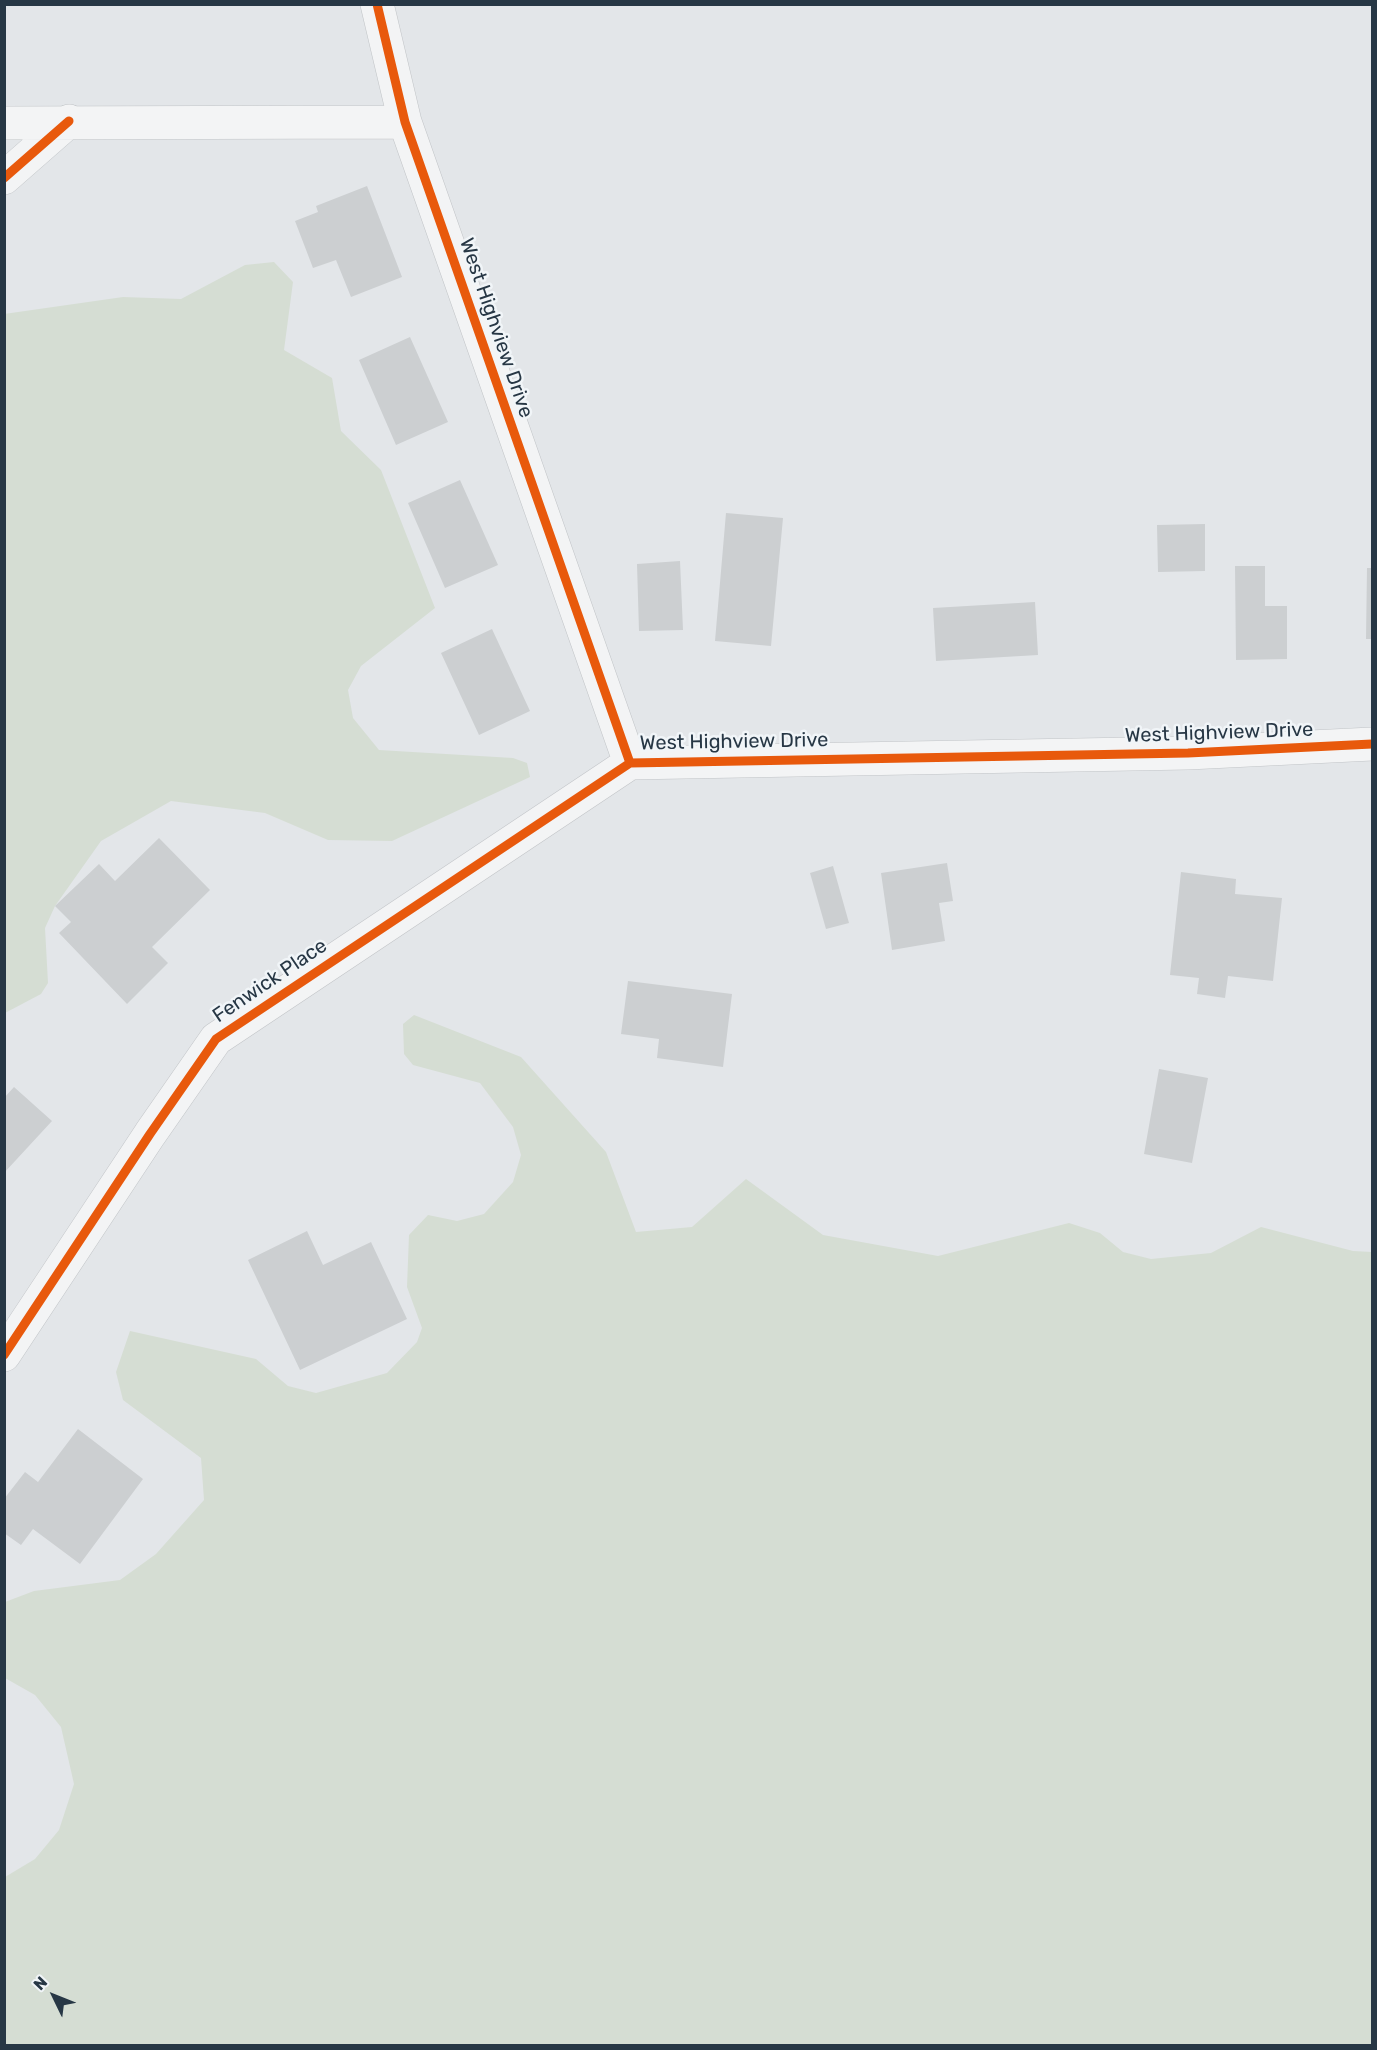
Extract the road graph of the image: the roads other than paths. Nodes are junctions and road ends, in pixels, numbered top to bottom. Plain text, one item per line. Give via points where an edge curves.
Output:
1 (377, 4) edge
2 (69, 122) junction
3 (405, 122) junction
4 (4, 123) edge
5 (4, 178) edge
6 (1372, 744) edge
7 (630, 763) junction
8 (4, 1355) edge

1 - 3 street, West Highview Drive
2 - 3 street
2 - 4 street
2 - 5 street
3 - 7 street, West Highview Drive
6 - 7 street, West Highview Drive via 1176,754
7 - 8 street, Fenwick Place via 216,1039

